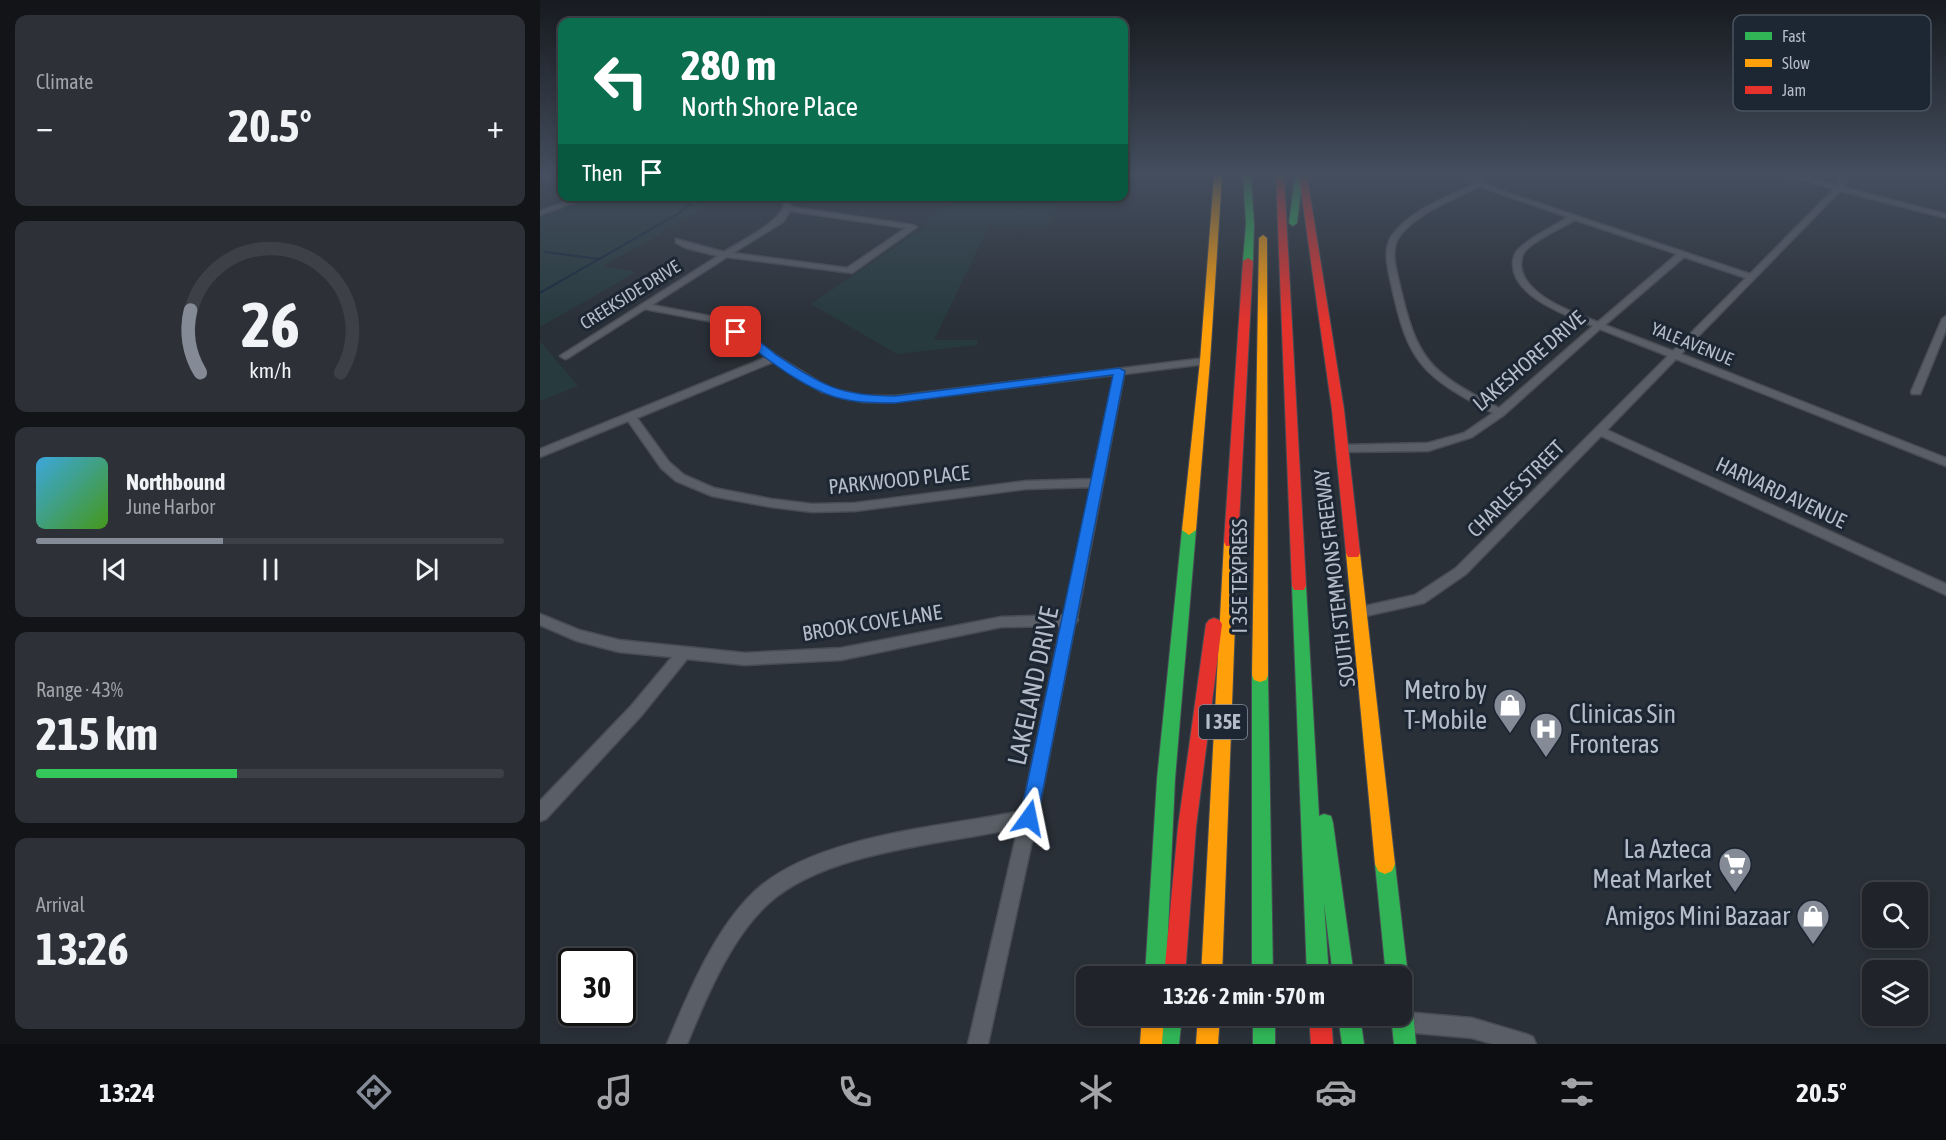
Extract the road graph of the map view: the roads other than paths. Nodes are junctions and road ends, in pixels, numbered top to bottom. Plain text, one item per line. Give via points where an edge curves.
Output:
1 (1250, 224) edge
2 (773, 225) edge
3 (898, 225) edge
4 (1215, 225) edge
5 (1263, 225) edge
6 (1282, 225) edge
7 (1293, 225) edge
8 (1310, 225) edge
9 (1408, 225) edge
10 (1561, 225) edge
11 (1598, 225) edge
12 (1803, 225) edge
13 (679, 241) dead end
14 (1684, 253) junction
15 (726, 254) junction
16 (1752, 277) junction
17 (644, 306) junction
18 (1946, 319) edge
19 (1599, 325) junction
20 (1287, 336) junction
21 (1935, 346) junction
22 (1946, 350) edge
23 (1676, 355) junction
24 (565, 356) dead end
25 (774, 358) junction
26 (1205, 361) junction
27 (1119, 371) junction
28 (1916, 392) dead end
29 (1500, 413) junction
30 (630, 416) junction
31 (1600, 431) junction
32 (1341, 449) junction
33 (540, 453) edge
34 (1946, 462) edge
35 (1235, 468) junction
36 (1098, 483) junction
37 (1946, 590) edge
38 (1361, 612) junction
39 (540, 619) edge
40 (1071, 620) junction
41 (683, 654) junction
42 (1302, 658) junction
43 (540, 813) edge
44 (1029, 818) junction
45 (1156, 966) edge
46 (1175, 966) edge
47 (1211, 966) edge
48 (1263, 966) edge
49 (1317, 966) edge
50 (1343, 966) edge
51 (1396, 966) edge
52 (1412, 1015) edge
53 (1152, 1026) edge
54 (1170, 1026) edge
55 (1208, 1026) edge
56 (1264, 1026) edge
57 (1321, 1026) edge
58 (1350, 1026) edge
59 (1403, 1026) edge
60 (677, 1044) edge
61 (978, 1044) edge
62 (1151, 1044) edge
63 (1168, 1044) edge
64 (1207, 1044) edge
65 (1264, 1044) edge
66 (1322, 1044) edge
67 (1353, 1044) edge
68 (1405, 1044) edge
69 (1526, 1044) edge

1 - 35 main road, I 35E
2 - 15 street, CREEKSIDE DRIVE
3 - 15 street via 914,227 849,271
4 - 26 main road
5 - 48 main road, I 35E TEXPRESS via 1259,743
6 - 20 main road, SOUTH STEMMONS FREEWAY
7 - 20 main road
8 - 32 main road, SOUTH STEMMONS FREEWAY
9 - 29 street via 1392,244 1392,267 1408,340 1431,373
10 - 19 street, YALE AVENUE via 1522,249 1517,265 1525,284 1538,297
11 - 14 street
12 - 16 street, CHARLES STREET
13 - 15 street
14 - 16 street
14 - 19 street, LAKESHORE DRIVE
15 - 17 street, CREEKSIDE DRIVE
16 - 23 street, CHARLES STREET
17 - 24 street, CREEKSIDE DRIVE
17 - 25 street via 722,321
18 - 21 street
19 - 23 street, YALE AVENUE
19 - 29 street, LAKESHORE DRIVE
20 - 42 main road, SOUTH STEMMONS FREEWAY
21 - 22 street
21 - 28 street
23 - 31 street, CHARLES STREET
23 - 34 street, YALE AVENUE
25 - 27 street via 826,390 863,399 906,398
25 - 30 street
26 - 27 street
26 - 45 main road via 1166,779
27 - 36 street, LAKELAND DRIVE
29 - 32 street, LAKESHORE DRIVE via 1468,435 1447,443
30 - 33 street
30 - 36 street, PARKWOOD PLACE via 665,465 680,478 712,492 760,502 812,508 855,507 1026,485
31 - 37 street, HARVARD AVENUE
31 - 38 street, CHARLES STREET via 1461,571 1419,599
32 - 38 main road, SOUTH STEMMONS FREEWAY
35 - 46 main road via 1187,827
35 - 47 main road, I 35E
36 - 40 street, LAKELAND DRIVE
38 - 51 main road, SOUTH STEMMONS FREEWAY
39 - 41 street, BROOK COVE LANE via 577,635 619,646
40 - 41 street, BROOK COVE LANE via 1001,622 842,654 746,659
40 - 44 street, LAKELAND DRIVE
41 - 43 street via 636,711
42 - 49 main road, SOUTH STEMMONS FREEWAY
42 - 50 main road
44 - 60 street via 863,849 786,879 761,898 735,929
44 - 61 street, LAKELAND DRIVE
52 - 69 street
53 - 62 main road
54 - 63 main road
55 - 64 main road
56 - 65 main road
57 - 66 main road
58 - 67 main road
59 - 68 main road

